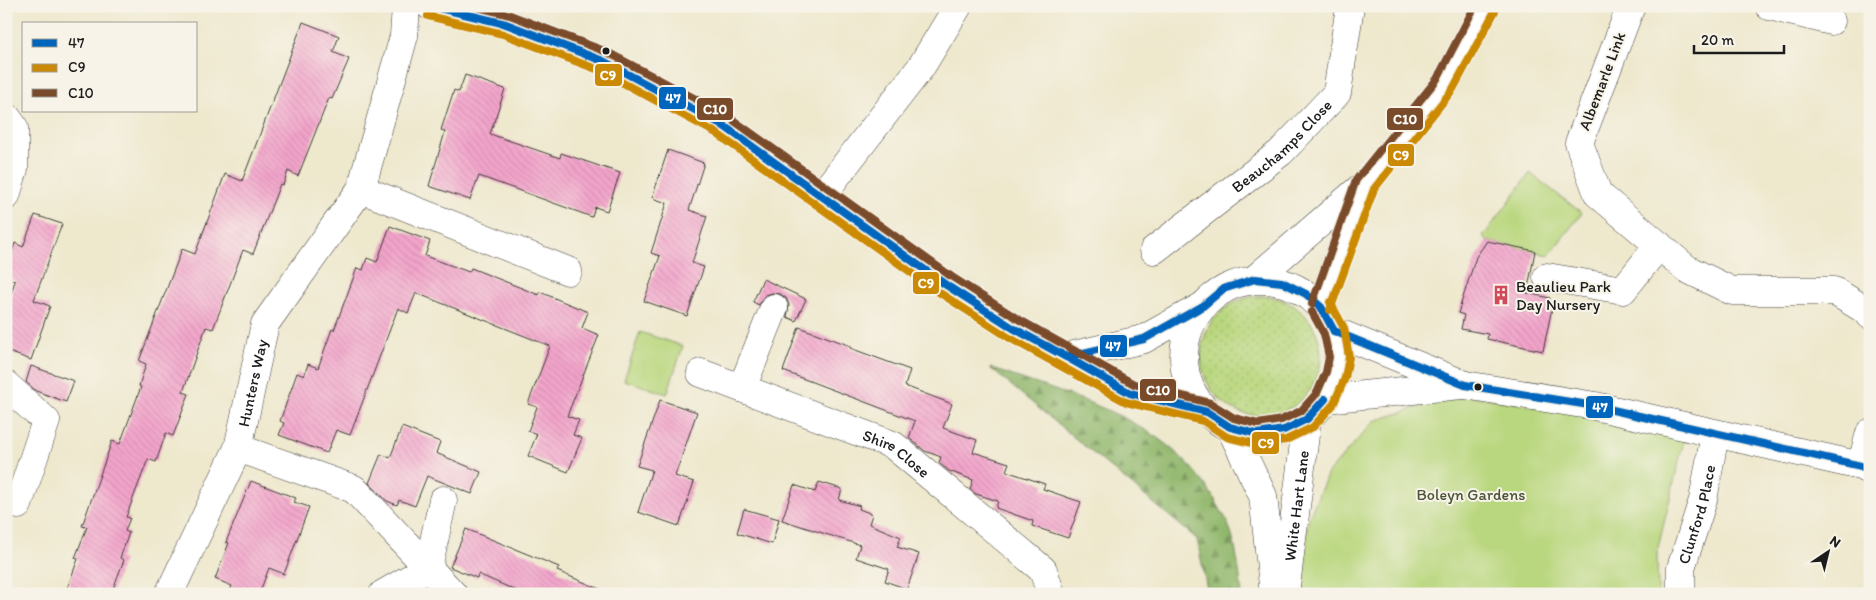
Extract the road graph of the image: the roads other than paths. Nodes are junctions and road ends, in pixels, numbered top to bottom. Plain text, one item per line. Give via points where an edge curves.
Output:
1 (406, 6) edge
2 (430, 6) edge
3 (958, 6) edge
4 (1350, 6) edge
5 (1486, 6) edge
6 (1631, 6) edge
7 (1769, 6) edge
8 (1831, 22) dead end
9 (6, 116) edge
10 (1365, 184) junction
11 (361, 189) junction
12 (822, 195) junction
13 (6, 196) edge
14 (1659, 245) junction
15 (1154, 250) dead end
16 (568, 271) dead end
17 (1547, 277) dead end
18 (1255, 280) junction
19 (1203, 306) junction
20 (774, 308) dead end
21 (1321, 308) junction
22 (1870, 316) edge
23 (1334, 331) junction
24 (1066, 357) junction
25 (701, 373) dead end
26 (6, 385) edge
27 (1465, 385) junction
28 (742, 388) junction
29 (1316, 409) junction
30 (1207, 412) junction
31 (1230, 427) junction
32 (1870, 433) edge
33 (1716, 434) junction
34 (238, 448) junction
35 (1866, 468) edge
36 (443, 500) dead end
37 (18, 505) dead end
38 (428, 568) junction
39 (169, 594) edge
40 (383, 594) edge
41 (454, 594) edge
42 (1051, 594) edge
43 (1274, 594) edge
44 (1285, 594) edge
45 (1681, 594) edge

1 - 11 street, Hunters Way via 404,36
2 - 12 street via 506,24 602,61 721,124
3 - 12 street via 921,67
4 - 15 street, Beauchamps Close via 1337,93 1281,152
5 - 10 street via 1445,84
6 - 14 street, Albemarle Link via 1579,143 1598,194
7 - 8 street
9 - 13 street via 14,127 14,169
10 - 18 street
10 - 21 street
11 - 16 street
11 - 34 street, Hunters Way via 265,324
12 - 24 street via 946,286
14 - 17 street via 1623,290
14 - 22 street, Albemarle Link via 1687,269 1732,291 1834,291
18 - 19 street via 1223,289
18 - 21 street via 1282,282 1306,294
19 - 24 street via 1144,338
19 - 30 street via 1194,318 1185,343 1185,370 1192,391
20 - 28 street
21 - 23 street
23 - 27 street
23 - 29 street via 1339,357 1336,375
24 - 30 street via 1130,393
25 - 28 street, Shire Close
26 - 37 street via 46,421
27 - 29 street
27 - 33 street via 1595,406
28 - 42 street, Shire Close via 893,446 1044,570
29 - 31 street via 1284,430 1257,434
29 - 44 street, White Hart Lane
30 - 31 street
31 - 43 street, White Hart Lane via 1263,496
32 - 35 street
33 - 35 street
33 - 45 street, Clunford Place via 1703,500 1681,568
34 - 38 street via 354,489
34 - 39 street, Hunters Way
36 - 38 street
38 - 40 street
38 - 41 street

